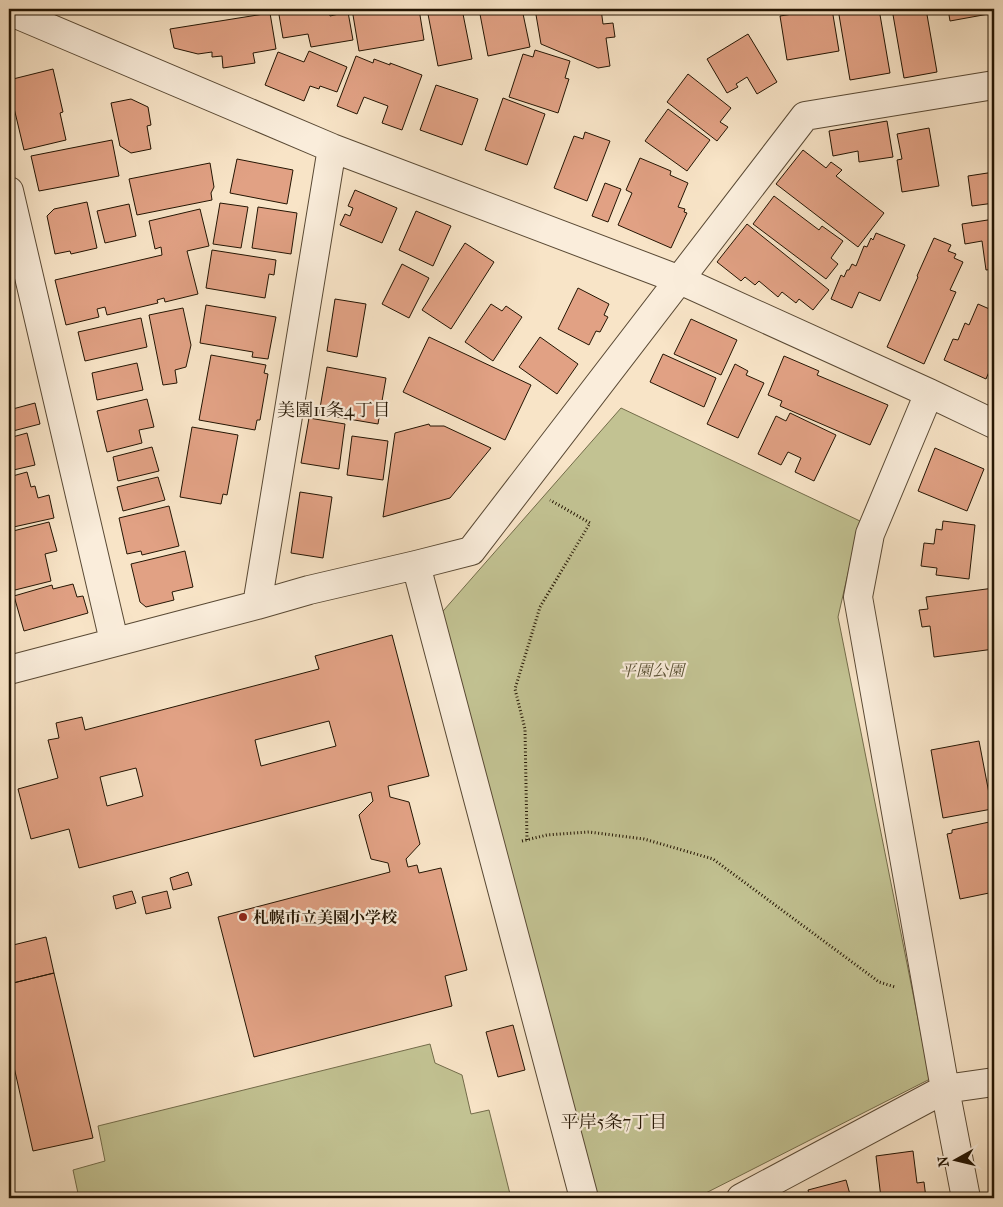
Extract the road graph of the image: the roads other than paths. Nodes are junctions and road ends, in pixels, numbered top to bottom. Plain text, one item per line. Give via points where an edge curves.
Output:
1 (10, 10) edge
2 (994, 85) edge
3 (332, 148) junction
4 (9, 191) edge
5 (680, 280) junction
6 (928, 393) junction
7 (994, 424) edge
8 (416, 565) junction
9 (258, 605) junction
10 (114, 642) junction
11 (9, 670) edge
12 (994, 1082) edge
13 (945, 1090) junction
14 (584, 1198) edge
15 (741, 1198) edge
16 (966, 1198) edge

1 - 3 street
2 - 5 street via 805,116
3 - 5 street
3 - 9 street
4 - 10 street
5 - 6 street
5 - 8 street via 471,551
6 - 7 street
6 - 13 street via 870,534 858,597
8 - 9 street
8 - 14 street
9 - 10 street
10 - 11 street
12 - 13 street
13 - 15 street
13 - 16 street

